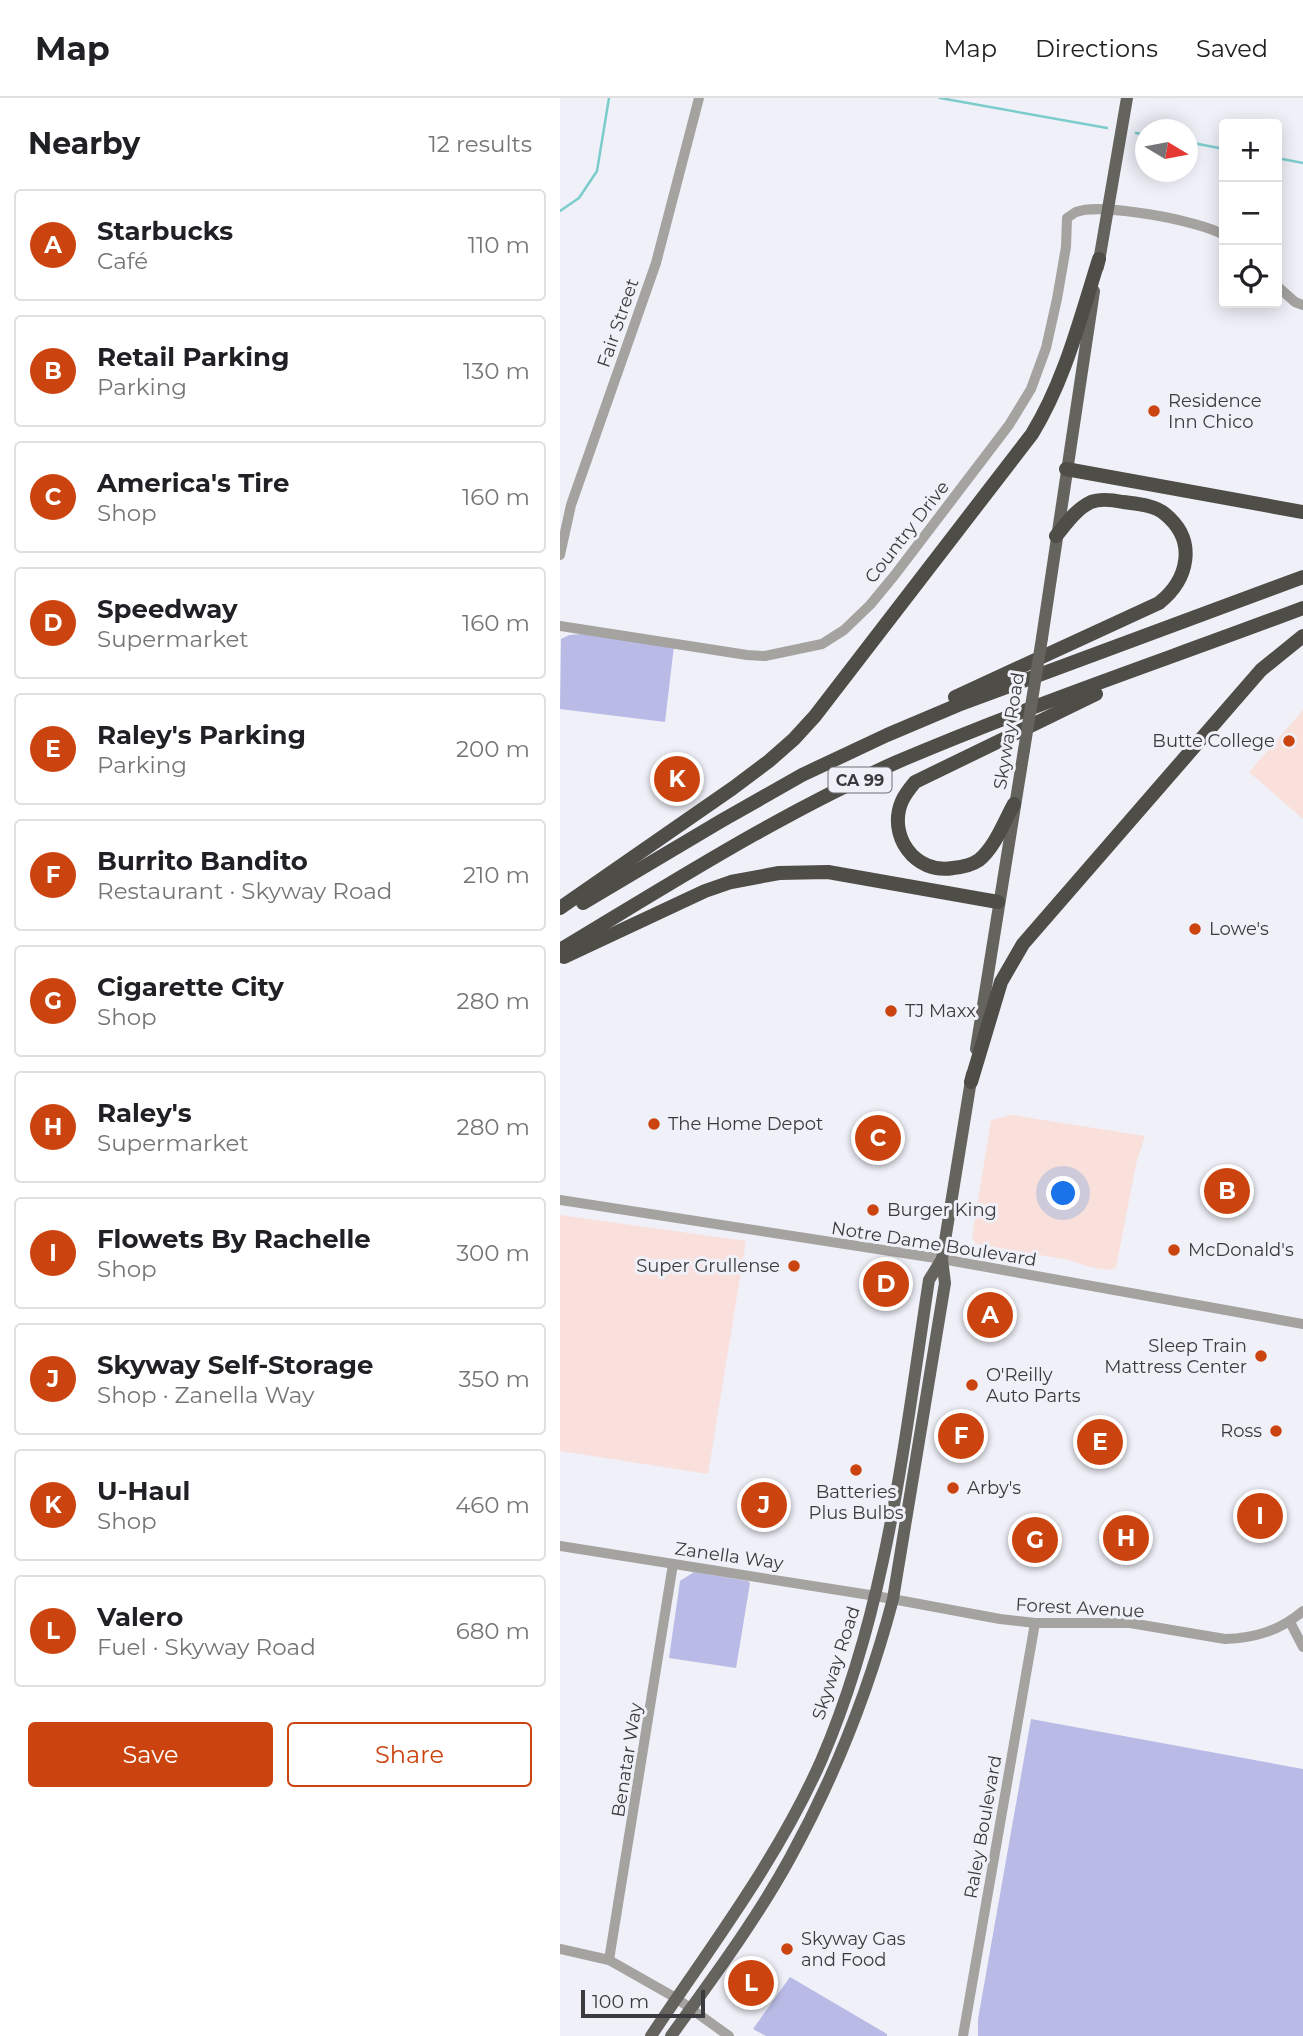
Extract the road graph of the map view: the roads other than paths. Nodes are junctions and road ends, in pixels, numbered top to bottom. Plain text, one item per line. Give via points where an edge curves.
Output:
1 (699, 98) edge
2 (1127, 98) edge
3 (1109, 209) junction
4 (1219, 233) edge
5 (1099, 259) junction
6 (1282, 290) edge
7 (1303, 304) edge
8 (1066, 469) junction
9 (1303, 512) edge
10 (1056, 536) junction
11 (560, 555) edge
12 (1303, 577) edge
13 (1303, 608) edge
14 (560, 626) edge
15 (1303, 636) edge
16 (1182, 653) junction
17 (887, 736) junction
18 (1014, 804) junction
19 (998, 902) junction
20 (560, 908) edge
21 (560, 916) edge
22 (560, 950) edge
23 (560, 959) edge
24 (971, 1082) junction
25 (560, 1200) edge
26 (942, 1259) junction
27 (1303, 1324) edge
28 (560, 1546) edge
29 (673, 1564) junction
30 (876, 1595) junction
31 (892, 1599) junction
32 (1303, 1611) edge
33 (1290, 1622) junction
34 (1035, 1623) junction
35 (1303, 1647) edge
36 (560, 1949) edge
37 (610, 1960) junction
38 (676, 1998) junction
39 (691, 2008) junction
40 (651, 2036) edge
41 (671, 2036) edge
42 (729, 2036) edge
43 (963, 2036) edge

1 - 11 street, Fair Street via 656,263 571,505
2 - 3 main road, Skyway Road
3 - 4 street via 1178,220
3 - 5 main road, Skyway Road
3 - 14 street, Country Drive via 1075,212 1067,218 1057,299 1031,389 1009,425 894,576 844,630 822,644 765,656
5 - 8 main road, Skyway Road
5 - 20 highway via 1064,372 1032,434 815,716 769,761
6 - 7 street
8 - 9 highway
8 - 10 main road, Skyway Road
10 - 17 highway via 1093,501 1147,506 1164,513 1177,527 1185,554 1181,578 1159,603 934,707
10 - 18 main road, Skyway Road, bridge
12 - 17 highway, CA 99 via 958,705
13 - 16 highway, CA 99
15 - 24 highway via 1261,670 1023,944 1002,982
16 - 18 highway via 915,782 901,802 898,831 904,846 921,863 933,868 961,867 986,853
16 - 22 highway, CA 99 via 895,763 735,845
17 - 21 highway, CA 99 via 802,775
18 - 19 main road, Skyway Road
19 - 23 highway via 828,872 779,873 705,891
19 - 24 main road, Skyway Road
24 - 26 main road, Skyway Road
25 - 26 street, Notre Dame Boulevard
26 - 27 street, Notre Dame Boulevard
26 - 30 main road, Skyway Road via 929,1280
26 - 31 main road, Skyway Road via 945,1283
28 - 29 street, Zanella Way
29 - 30 street, Zanella Way
29 - 37 street, Benatar Way
30 - 31 street, Zanella Way
30 - 38 main road, Skyway Road via 821,1760 743,1903
31 - 34 street, Forest Avenue
31 - 39 main road, Skyway Road via 862,1702 815,1811 758,1910
32 - 33 street, Forest Avenue
33 - 34 street, Forest Avenue via 1255,1636 1225,1639 1130,1623
33 - 35 street
34 - 43 street, Raley Boulevard
36 - 37 street
37 - 38 street
38 - 39 street
38 - 40 main road, Skyway Road
39 - 41 main road, Skyway Road
39 - 42 street

